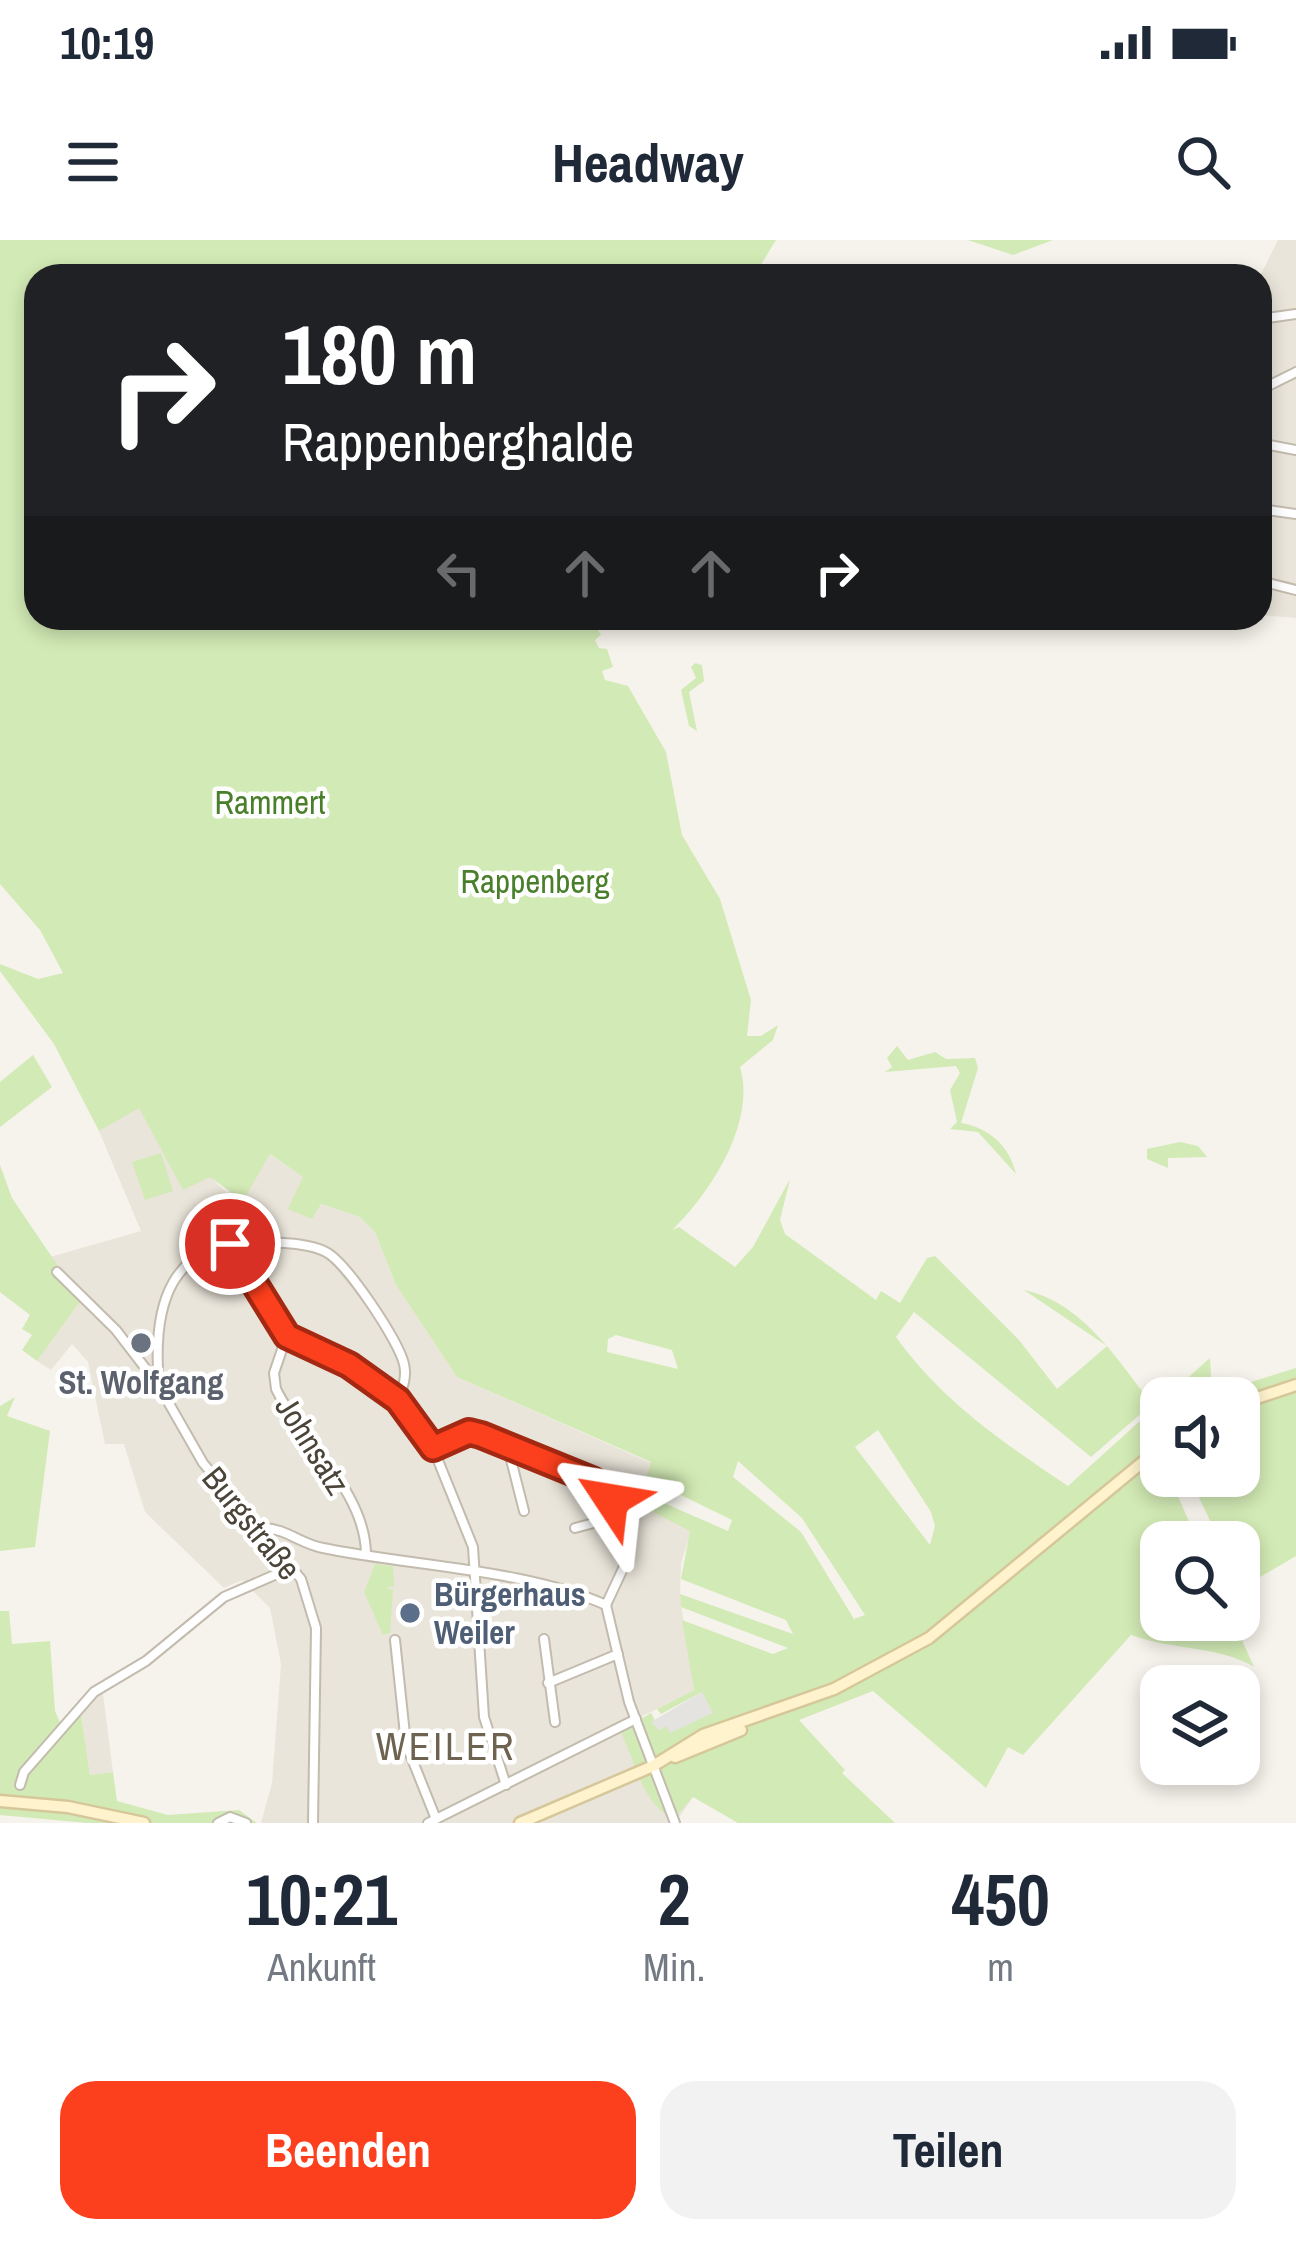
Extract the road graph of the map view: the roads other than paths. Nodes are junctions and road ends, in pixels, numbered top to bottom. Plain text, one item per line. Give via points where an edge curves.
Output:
1 (230, 1244) junction
2 (57, 1272) dead end
3 (287, 1336) junction
4 (1296, 1385) edge
5 (159, 1386) junction
6 (1260, 1397) edge
7 (398, 1400) junction
8 (508, 1446) junction
9 (433, 1448) junction
10 (1140, 1464) edge
11 (524, 1511) dead end
12 (616, 1517) junction
13 (262, 1528) junction
14 (575, 1528) dead end
15 (366, 1554) junction
16 (293, 1568) junction
17 (475, 1573) junction
18 (606, 1605) junction
19 (544, 1639) dead end
20 (395, 1640) dead end
21 (618, 1654) junction
22 (548, 1683) junction
23 (636, 1719) junction
24 (555, 1722) dead end
25 (653, 1766) junction
26 (506, 1784) junction
27 (20, 1785) dead end
28 (0, 1801) edge
29 (432, 1821) edge
30 (144, 1823) edge
31 (218, 1823) edge
32 (245, 1823) edge
33 (313, 1823) edge
34 (520, 1823) edge
35 (675, 1823) edge

1 - 3 street
1 - 5 street via 191,1257 173,1282 155,1340
1 - 7 street via 322,1249 337,1259 404,1361
2 - 5 street, Burgstraße
3 - 7 street
3 - 15 street, Johnsatz via 276,1389 337,1477
4 - 6 main road
5 - 13 street, Burgstraße via 203,1463
7 - 9 street
8 - 9 street via 469,1432
8 - 11 street
8 - 12 street via 594,1481
9 - 17 street
10 - 25 main road via 929,1638 702,1750
12 - 14 street
12 - 18 street via 627,1560
13 - 15 street
13 - 16 street, Burgstraße
15 - 17 street
16 - 27 street via 224,1597 94,1692
16 - 33 street, Burgstraße via 316,1628
17 - 18 street
17 - 26 street via 484,1717
18 - 21 street
19 - 22 street
20 - 29 street via 406,1744
21 - 22 street
21 - 23 street
22 - 24 street
23 - 25 street
23 - 26 street
25 - 34 main road
25 - 35 street
26 - 29 street
28 - 30 main road
31 - 32 street

